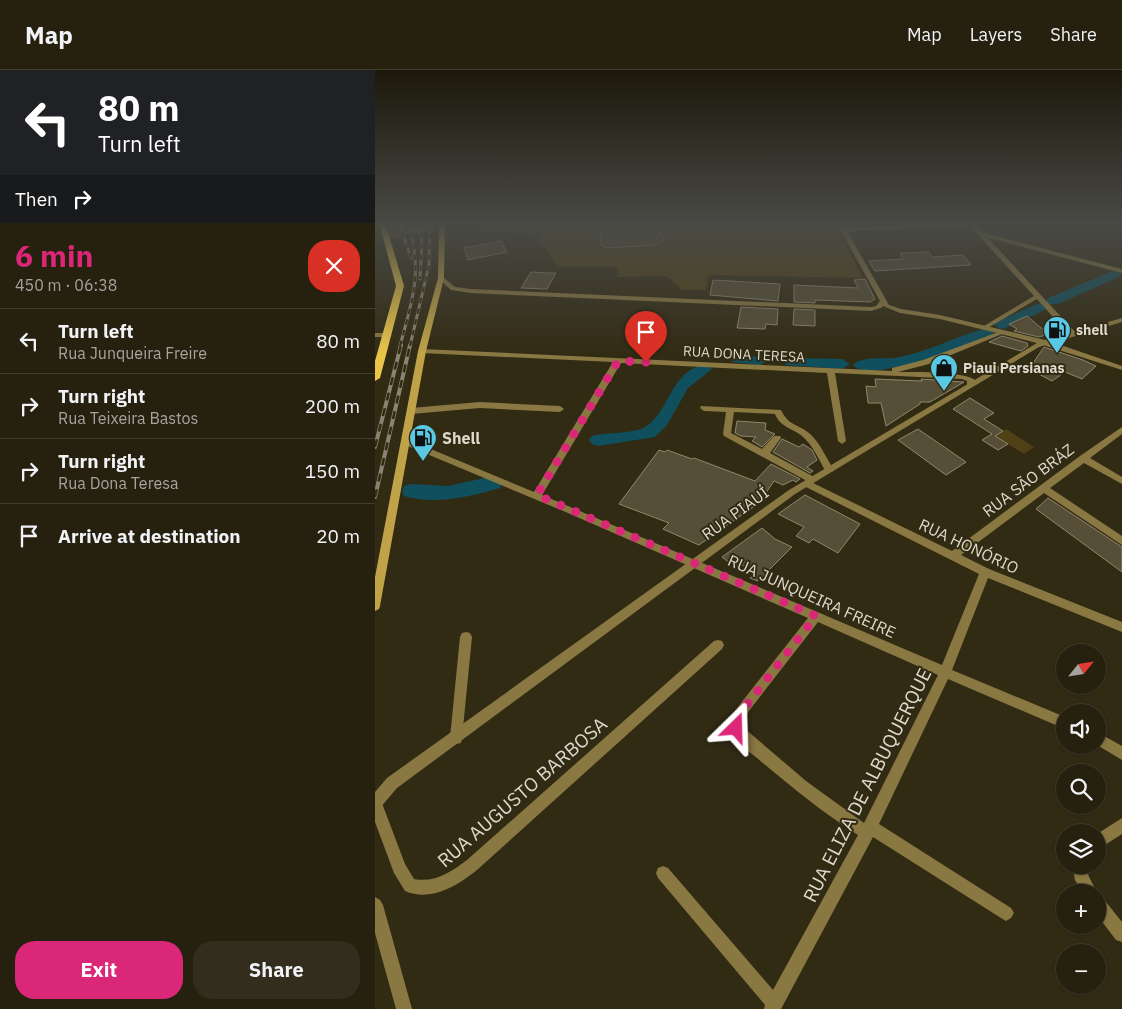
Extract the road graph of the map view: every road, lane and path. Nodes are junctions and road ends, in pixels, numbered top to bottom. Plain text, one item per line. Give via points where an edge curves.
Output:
1 (393, 266) edge
2 (441, 266) edge
3 (863, 266) edge
4 (1010, 266) edge
5 (1101, 266) edge
6 (1122, 271) edge
7 (441, 278) junction
8 (1038, 296) junction
9 (882, 302) junction
10 (1122, 320) edge
11 (985, 327) junction
12 (1003, 332) junction
13 (1073, 334) junction
14 (375, 335) edge
15 (388, 335) junction
16 (1043, 342) junction
17 (422, 351) junction
18 (618, 361) junction
19 (1122, 368) edge
20 (831, 371) junction
21 (879, 373) junction
22 (375, 378) edge
23 (970, 384) junction
24 (704, 408) dead end
25 (560, 409) dead end
26 (730, 409) junction
27 (411, 411) junction
28 (1122, 430) edge
29 (777, 438) dead end
30 (842, 441) dead end
31 (406, 442) junction
32 (766, 456) junction
33 (1083, 458) junction
34 (829, 470) junction
35 (1122, 481) edge
36 (810, 482) junction
37 (1043, 488) junction
38 (537, 495) junction
39 (1122, 541) edge
40 (952, 556) junction
41 (696, 562) junction
42 (985, 572) junction
43 (375, 606) edge
44 (816, 616) junction
45 (1122, 627) edge
46 (466, 637) dead end
47 (718, 645) dead end
48 (945, 673) junction
49 (1056, 719) edge
50 (456, 738) junction
51 (1106, 743) edge
52 (1122, 753) edge
53 (375, 803) edge
54 (1122, 825) edge
55 (869, 830) junction
56 (1106, 837) edge
57 (663, 873) dead end
58 (375, 905) edge
59 (1007, 913) dead end
60 (1106, 914) edge
61 (1122, 934) edge
62 (774, 1006) edge
63 (403, 1009) edge

1 - 15 main road via 400,286
2 - 7 main road
3 - 9 street
4 - 8 street
5 - 6 street
7 - 9 street via 453,289 471,291 871,308
7 - 17 main road
8 - 11 street
8 - 13 street
9 - 11 street via 891,309
10 - 13 street, RUA PIAUÍ
11 - 12 street
12 - 16 street
12 - 21 street via 926,362
13 - 16 street, RUA PIAUÍ
14 - 15 street
15 - 22 main road
16 - 19 street
16 - 23 street, RUA PIAUÍ
17 - 18 street, RUA DONA TERESA
17 - 27 main road
18 - 20 street, RUA DONA TERESA
18 - 38 street
20 - 21 street, RUA DONA TERESA via 860,367
20 - 30 street
21 - 23 street, RUA DONA TERESA via 963,377 971,380
23 - 34 street, RUA PIAUÍ
24 - 26 street
25 - 27 street via 480,405
26 - 32 street, RUA HONÓRIO via 727,434
26 - 34 street via 777,412 783,421 813,442
27 - 31 main road
28 - 33 street, RUA SÃO BRÁZ
29 - 32 street via 765,451
31 - 38 street, RUA JUNQUEIRA FREIRE
31 - 43 main road
32 - 36 street, RUA HONÓRIO
33 - 35 street
33 - 37 street, RUA SÃO BRÁZ
34 - 36 street, RUA PIAUÍ
36 - 40 street, RUA HONÓRIO
36 - 41 street, RUA PIAUÍ
37 - 39 street
37 - 40 street, RUA SÃO BRÁZ
38 - 41 street, RUA JUNQUEIRA FREIRE
40 - 42 street, RUA HONÓRIO
41 - 44 street, RUA JUNQUEIRA FREIRE
41 - 50 street, RUA PIAUÍ
42 - 45 street, RUA HONÓRIO
42 - 48 street, RUA ELIZA DE ALBUQUERQUE
44 - 48 street, RUA JUNQUEIRA FREIRE
44 - 55 street via 741,712 736,728 740,735 826,807
46 - 50 street
47 - 53 street, RUA AUGUSTO BARBOSA via 472,865 439,886 424,889 410,886 399,868
48 - 49 street, RUA JUNQUEIRA FREIRE
48 - 55 street, RUA ELIZA DE ALBUQUERQUE
50 - 53 street, RUA PIAUÍ via 392,783
51 - 52 street
54 - 56 street
55 - 59 street
55 - 62 street, RUA ELIZA DE ALBUQUERQUE
57 - 62 street
58 - 63 street
60 - 61 street

